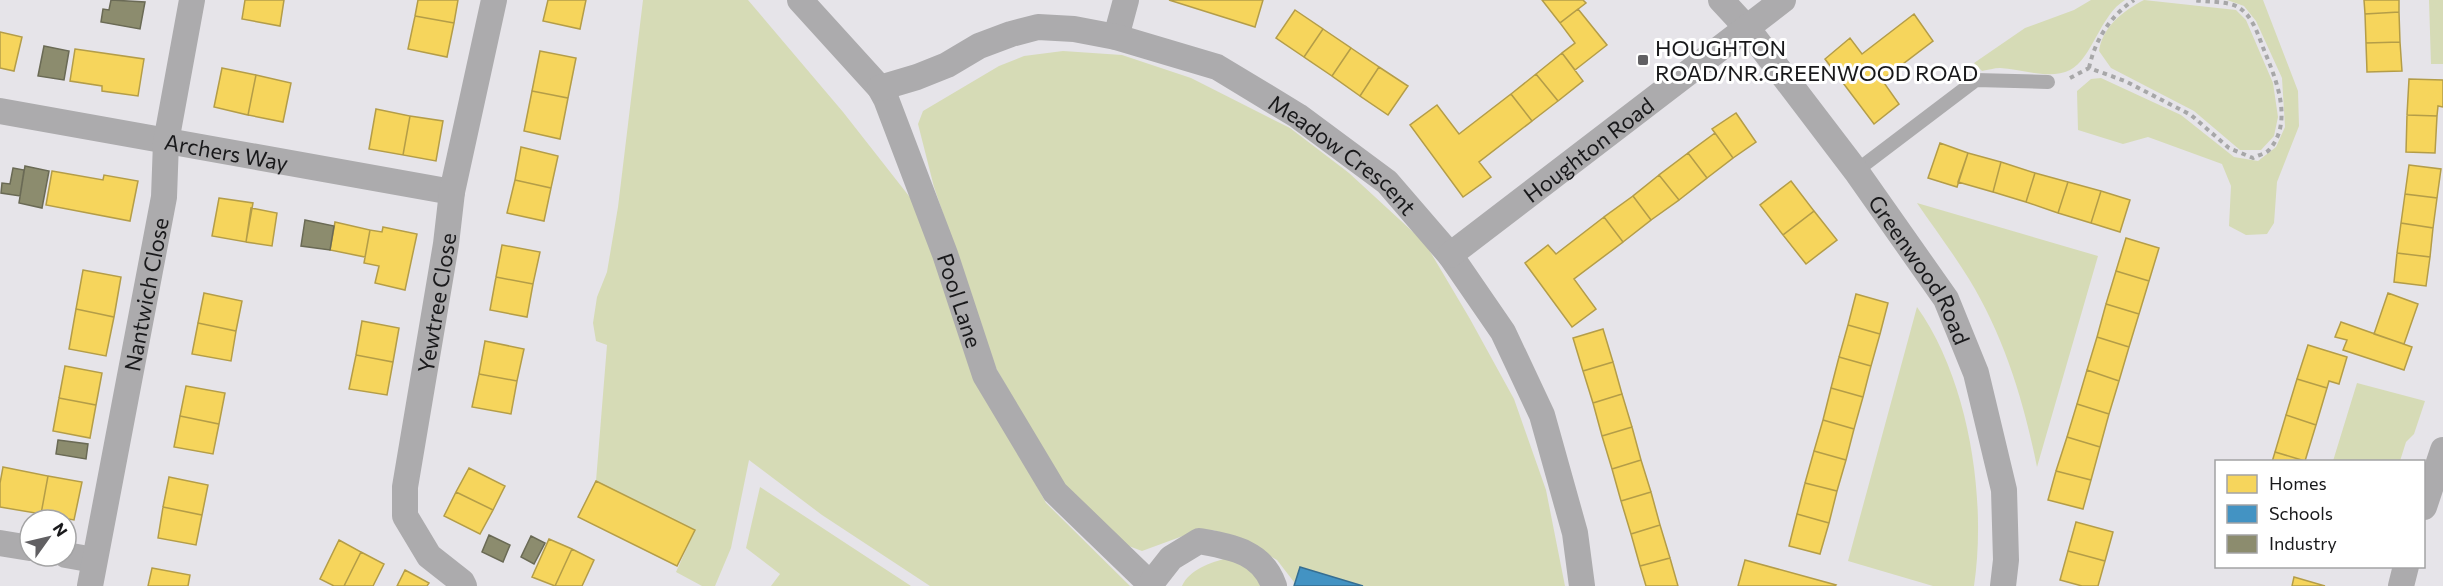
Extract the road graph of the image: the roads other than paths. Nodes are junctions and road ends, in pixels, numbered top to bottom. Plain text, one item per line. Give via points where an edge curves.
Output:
1 (192, 0) edge
2 (494, 0) edge
3 (800, 0) edge
4 (1126, 0) edge
5 (1721, 0) edge
6 (1783, 0) edge
7 (1747, 28) junction
8 (1116, 37) junction
9 (2048, 82) dead end
10 (880, 88) junction
11 (0, 111) edge
12 (166, 142) junction
13 (1856, 171) junction
14 (452, 192) junction
15 (1450, 255) junction
16 (2443, 450) edge
17 (2431, 503) edge
18 (0, 543) edge
19 (18, 546) edge
20 (78, 557) edge
21 (94, 560) junction
22 (2406, 568) edge
23 (90, 586) edge
24 (464, 586) edge
25 (1149, 586) edge
26 (1274, 586) edge
27 (1582, 586) edge
28 (2002, 586) edge
29 (2401, 586) edge

1 - 12 street, Nantwich Close
2 - 14 street, Yewtree Close
3 - 10 street, Pool Lane
4 - 8 street
5 - 7 street, Greenwood Road
6 - 7 street, Houghton Road
7 - 13 street, Greenwood Road
7 - 15 street, Houghton Road
8 - 10 street, Meadow Crescent via 1038,27 979,46 947,65
8 - 15 street, Meadow Crescent via 1217,67 1298,116 1387,182
9 - 13 lane via 1976,80
10 - 25 street, Pool Lane via 945,254 985,375 1055,492
11 - 12 street, Archers Way
12 - 14 street, Archers Way
12 - 21 street, Nantwich Close via 165,197
13 - 28 street, Greenwood Road via 1946,299 1976,373 2004,490 2006,560
14 - 24 street, Yewtree Close via 405,487 405,516 429,556
15 - 27 street, Meadow Crescent via 1503,332 1542,415 1575,533
16 - 17 street
18 - 19 street
20 - 21 street
21 - 23 street, Nantwich Close
22 - 29 street
25 - 26 street via 1171,558 1199,541 1237,548 1262,564

